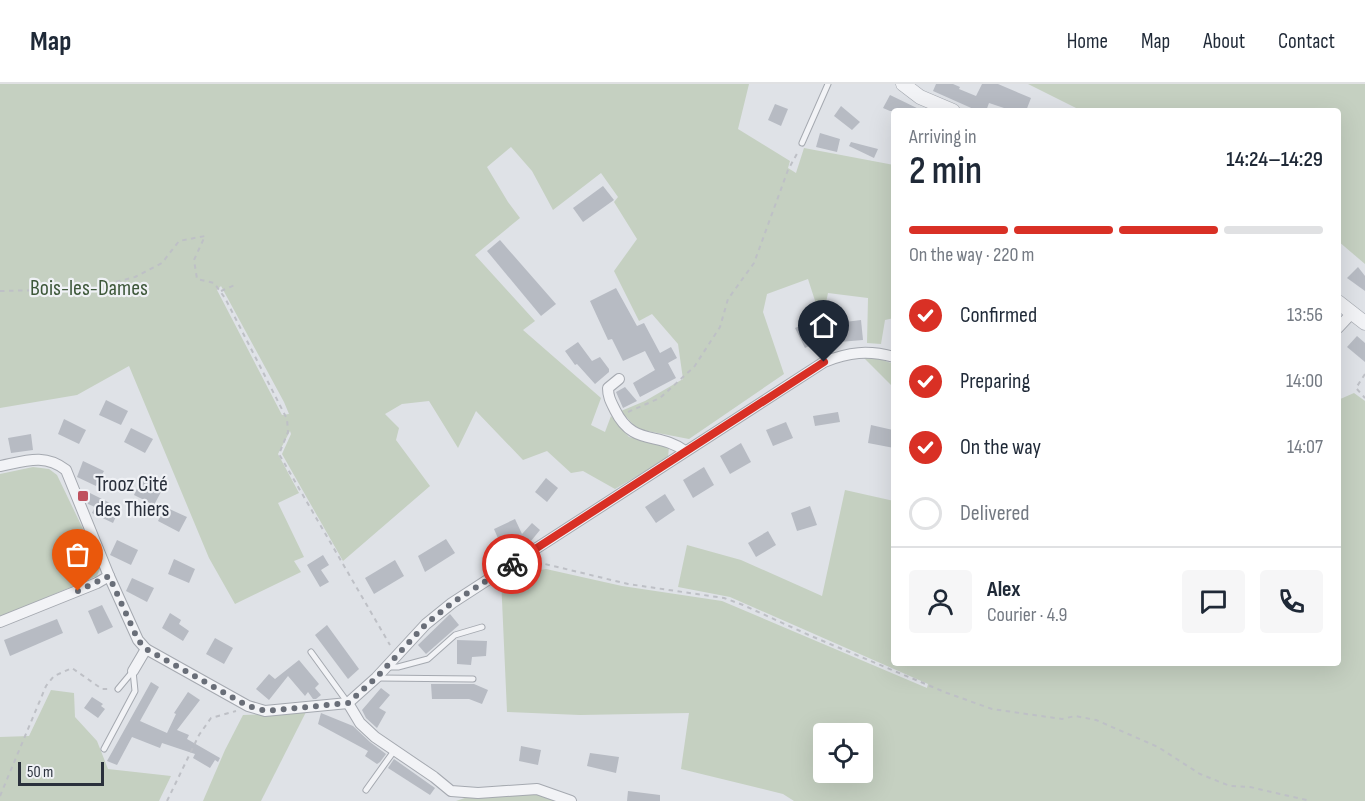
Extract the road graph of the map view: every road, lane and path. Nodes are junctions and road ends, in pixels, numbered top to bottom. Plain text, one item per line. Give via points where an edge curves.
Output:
1 (828, 84) edge
2 (903, 84) edge
3 (946, 108) edge
4 (802, 143) joint
5 (235, 285) dead end
6 (0, 291) edge
7 (220, 291) junction
8 (1341, 304) edge
9 (1352, 313) junction
10 (1365, 323) edge
11 (1341, 325) edge
12 (891, 356) edge
13 (1365, 374) edge
14 (619, 379) dead end
15 (1365, 398) edge
16 (617, 416) junction
17 (685, 451) junction
18 (0, 466) edge
19 (545, 564) dead end
20 (109, 576) junction
21 (0, 622) edge
22 (482, 627) dead end
23 (146, 649) junction
24 (311, 652) dead end
25 (390, 663) junction
26 (133, 671) junction
27 (376, 678) junction
28 (473, 679) dead end
29 (118, 689) joint
30 (348, 703) junction
31 (248, 706) junction
32 (104, 749) dead end
33 (394, 751) junction
34 (366, 790) dead end
35 (0, 796) edge
36 (451, 796) edge
37 (167, 801) edge
38 (571, 801) edge
39 (1311, 801) edge

1 - 4 lane
2 - 3 street via 920,97
4 - 16 path via 754,263 728,299 720,327 694,367 660,398
5 - 7 path
6 - 7 path via 88,289 135,277 162,263 179,241 205,236 194,260 195,274 197,279 214,283
7 - 25 path via 287,419 288,432 279,454 390,644
8 - 9 street
9 - 10 street
9 - 11 street
12 - 17 street via 863,351 824,362
13 - 15 path via 1356,388
14 - 16 street via 608,388
16 - 17 street via 621,424 640,437 674,443
17 - 25 street via 452,603
18 - 20 street via 36,459 55,461 66,470
19 - 39 path via 617,582 724,598 992,710 1096,720 1158,747 1200,774 1230,786
20 - 21 street
20 - 23 street via 138,640
22 - 25 lane via 455,635 428,659 398,668
23 - 26 street
23 - 31 street
24 - 30 lane
25 - 27 street
26 - 29 lane
26 - 32 lane via 135,691
27 - 28 lane
27 - 30 street
29 - 35 path via 102,689 72,668 54,676 46,686
30 - 31 street via 266,711
30 - 33 street via 360,723
31 - 37 path via 211,718
33 - 34 lane
33 - 36 street via 434,777
36 - 38 street via 537,789

